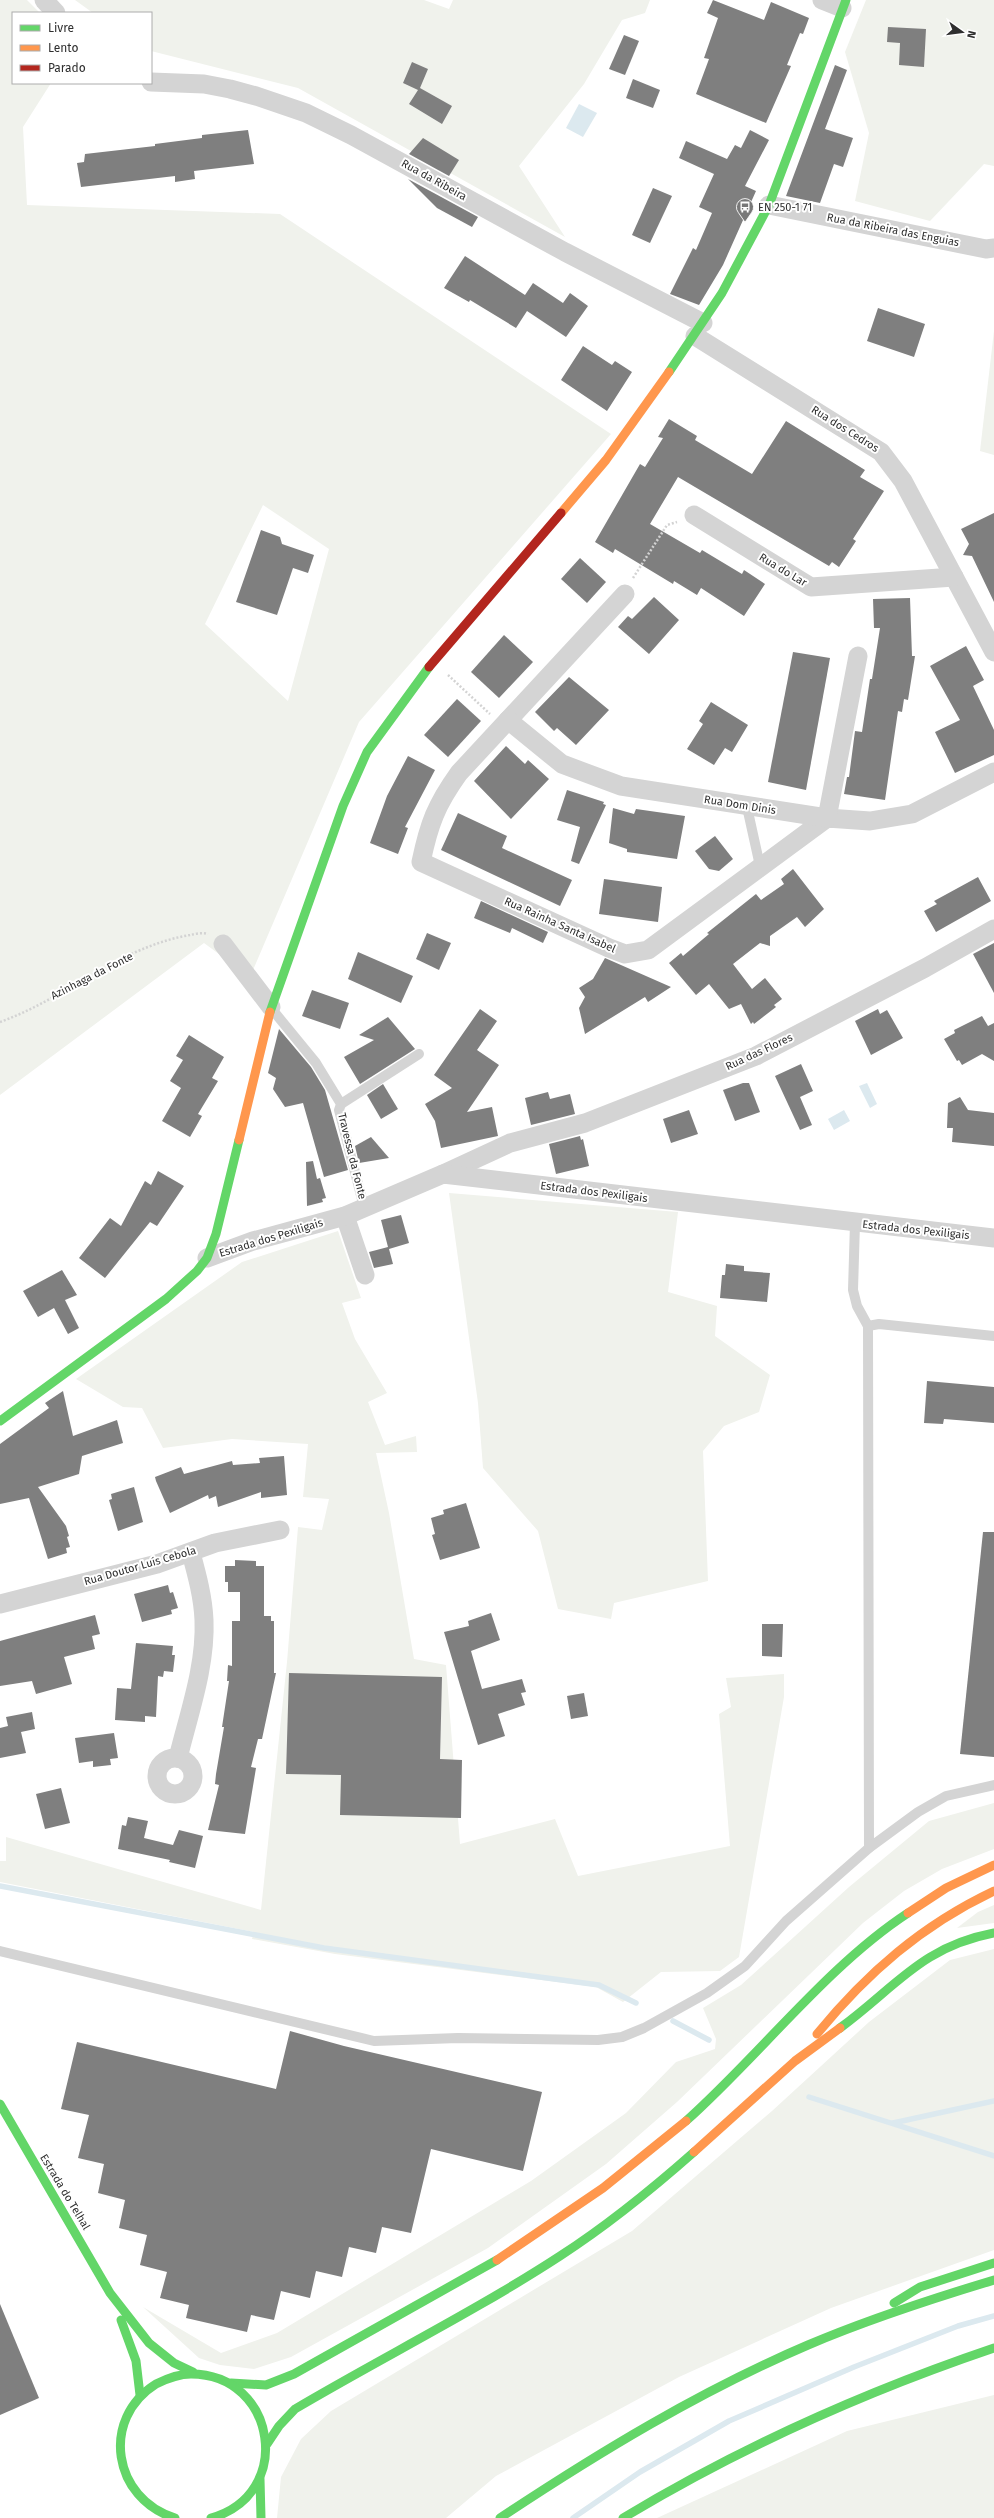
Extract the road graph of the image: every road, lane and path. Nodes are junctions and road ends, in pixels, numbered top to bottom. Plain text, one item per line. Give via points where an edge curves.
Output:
1 (44, 0) edge
2 (822, 0) edge
3 (844, 4) edge
4 (55, 12) edge
5 (152, 82) edge
6 (769, 205) junction
7 (994, 248) edge
8 (699, 329) junction
9 (694, 516) joint
10 (954, 578) junction
11 (625, 594) joint
12 (994, 652) edge
13 (858, 656) dead end
14 (433, 662) junction
15 (505, 723) junction
16 (994, 772) edge
17 (747, 807) junction
18 (827, 818) junction
19 (760, 866) junction
20 (994, 929) edge
21 (223, 944) joint
22 (271, 1007) junction
23 (0, 1022) edge
24 (419, 1054) dead end
25 (341, 1104) junction
26 (443, 1174) junction
27 (364, 1207) junction
28 (345, 1216) junction
29 (856, 1223) junction
30 (994, 1238) edge
31 (207, 1258) junction
32 (365, 1275) dead end
33 (868, 1326) junction
34 (994, 1336) edge
35 (0, 1421) edge
36 (280, 1530) dead end
37 (191, 1553) junction
38 (0, 1604) edge
39 (178, 1758) dead end
40 (994, 1785) edge
41 (869, 1848) junction
42 (994, 1865) edge
43 (994, 1891) edge
44 (994, 1933) edge
45 (0, 1951) edge
46 (796, 2060) junction
47 (0, 2104) edge
48 (994, 2263) edge
49 (994, 2280) edge
50 (110, 2293) junction
51 (851, 2329) junction
52 (994, 2348) edge
53 (193, 2372) junction
54 (231, 2383) junction
55 (140, 2395) junction
56 (267, 2444) junction
57 (260, 2479) junction
58 (175, 2518) edge
59 (211, 2518) edge
60 (261, 2518) edge
61 (500, 2518) edge
62 (623, 2518) edge

1 - 4 street
2 - 3 street
3 - 6 main road
5 - 8 street, Rua da Ribeira via 174,85 204,84 230,89 306,113 565,252
6 - 7 street, Rua da Ribeira das Enguias via 986,249
6 - 8 main road via 722,293
8 - 10 street, Rua dos Cedros via 881,452 903,481
8 - 14 main road via 606,460
9 - 10 street, Rua do Lar via 811,587
9 - 11 path via 668,525 630,581
10 - 12 street, Rua dos Cedros
11 - 15 street, Rua Rainha Santa Isabel
13 - 18 street
14 - 15 path
14 - 22 main road via 367,752 343,806
15 - 17 street, Rua Dom Dinis via 562,764 621,786
15 - 19 street, Rua Rainha Santa Isabel via 458,773 440,800 428,828 421,862 625,954 648,950
16 - 18 street via 912,814 870,821
17 - 18 street, Rua Dom Dinis
17 - 19 lane
18 - 19 street, Rua Rainha Santa Isabel
20 - 26 street, Rua das Flores via 756,1056 584,1123 510,1143
21 - 22 street
21 - 23 path, Azinhaga da Fonte via 206,933 175,938 116,961 22,1014
22 - 25 lane, Travessa da Fonte via 316,1063
22 - 31 main road via 216,1234
24 - 25 lane
25 - 27 lane, Travessa da Fonte via 339,1110
26 - 27 street, Estrada dos Pexiligais
26 - 29 street, Estrada dos Pexiligais
27 - 28 street, Estrada dos Pexiligais
28 - 31 street, Estrada dos Pexiligais via 253,1241
28 - 32 street
29 - 30 street, Estrada dos Pexiligais
29 - 33 lane via 853,1290 857,1306
31 - 35 main road via 197,1271 166,1299
33 - 34 lane via 879,1324
33 - 41 lane
36 - 37 street, Rua Doutor Luís Cebola via 215,1543
37 - 38 street, Rua Doutor Luís Cebola
37 - 39 street via 200,1588 204,1620 203,1651
40 - 41 lane via 946,1796 918,1812
41 - 45 lane via 786,1921 746,1966 707,1994 644,2028 622,2037 598,2040 458,2038 374,2041
42 - 54 main road via 966,1876 901,1916 841,1970 701,2108 636,2163 572,2212 478,2272 294,2374 266,2385
43 - 46 main road via 968,1902 906,1942 847,1997
44 - 46 main road via 952,1945 916,1964 858,2013
46 - 56 main road via 662,2182 598,2230 511,2288 296,2409 279,2426
47 - 50 main road, Estrada do Telhal
48 - 51 main road via 920,2287
49 - 51 main road
50 - 53 main road via 149,2343 174,2363
50 - 55 main road via 136,2361
51 - 61 main road via 782,2357 645,2427
52 - 62 main road via 869,2392 796,2424 725,2459
53 - 54 main road via 213,2375
53 - 55 main road via 174,2375 156,2383
54 - 56 main road via 250,2399 259,2414
55 - 58 main road via 126,2416 120,2441 122,2466 133,2489 150,2507
56 - 57 main road via 266,2462
57 - 59 main road via 249,2495 234,2508
57 - 60 main road

